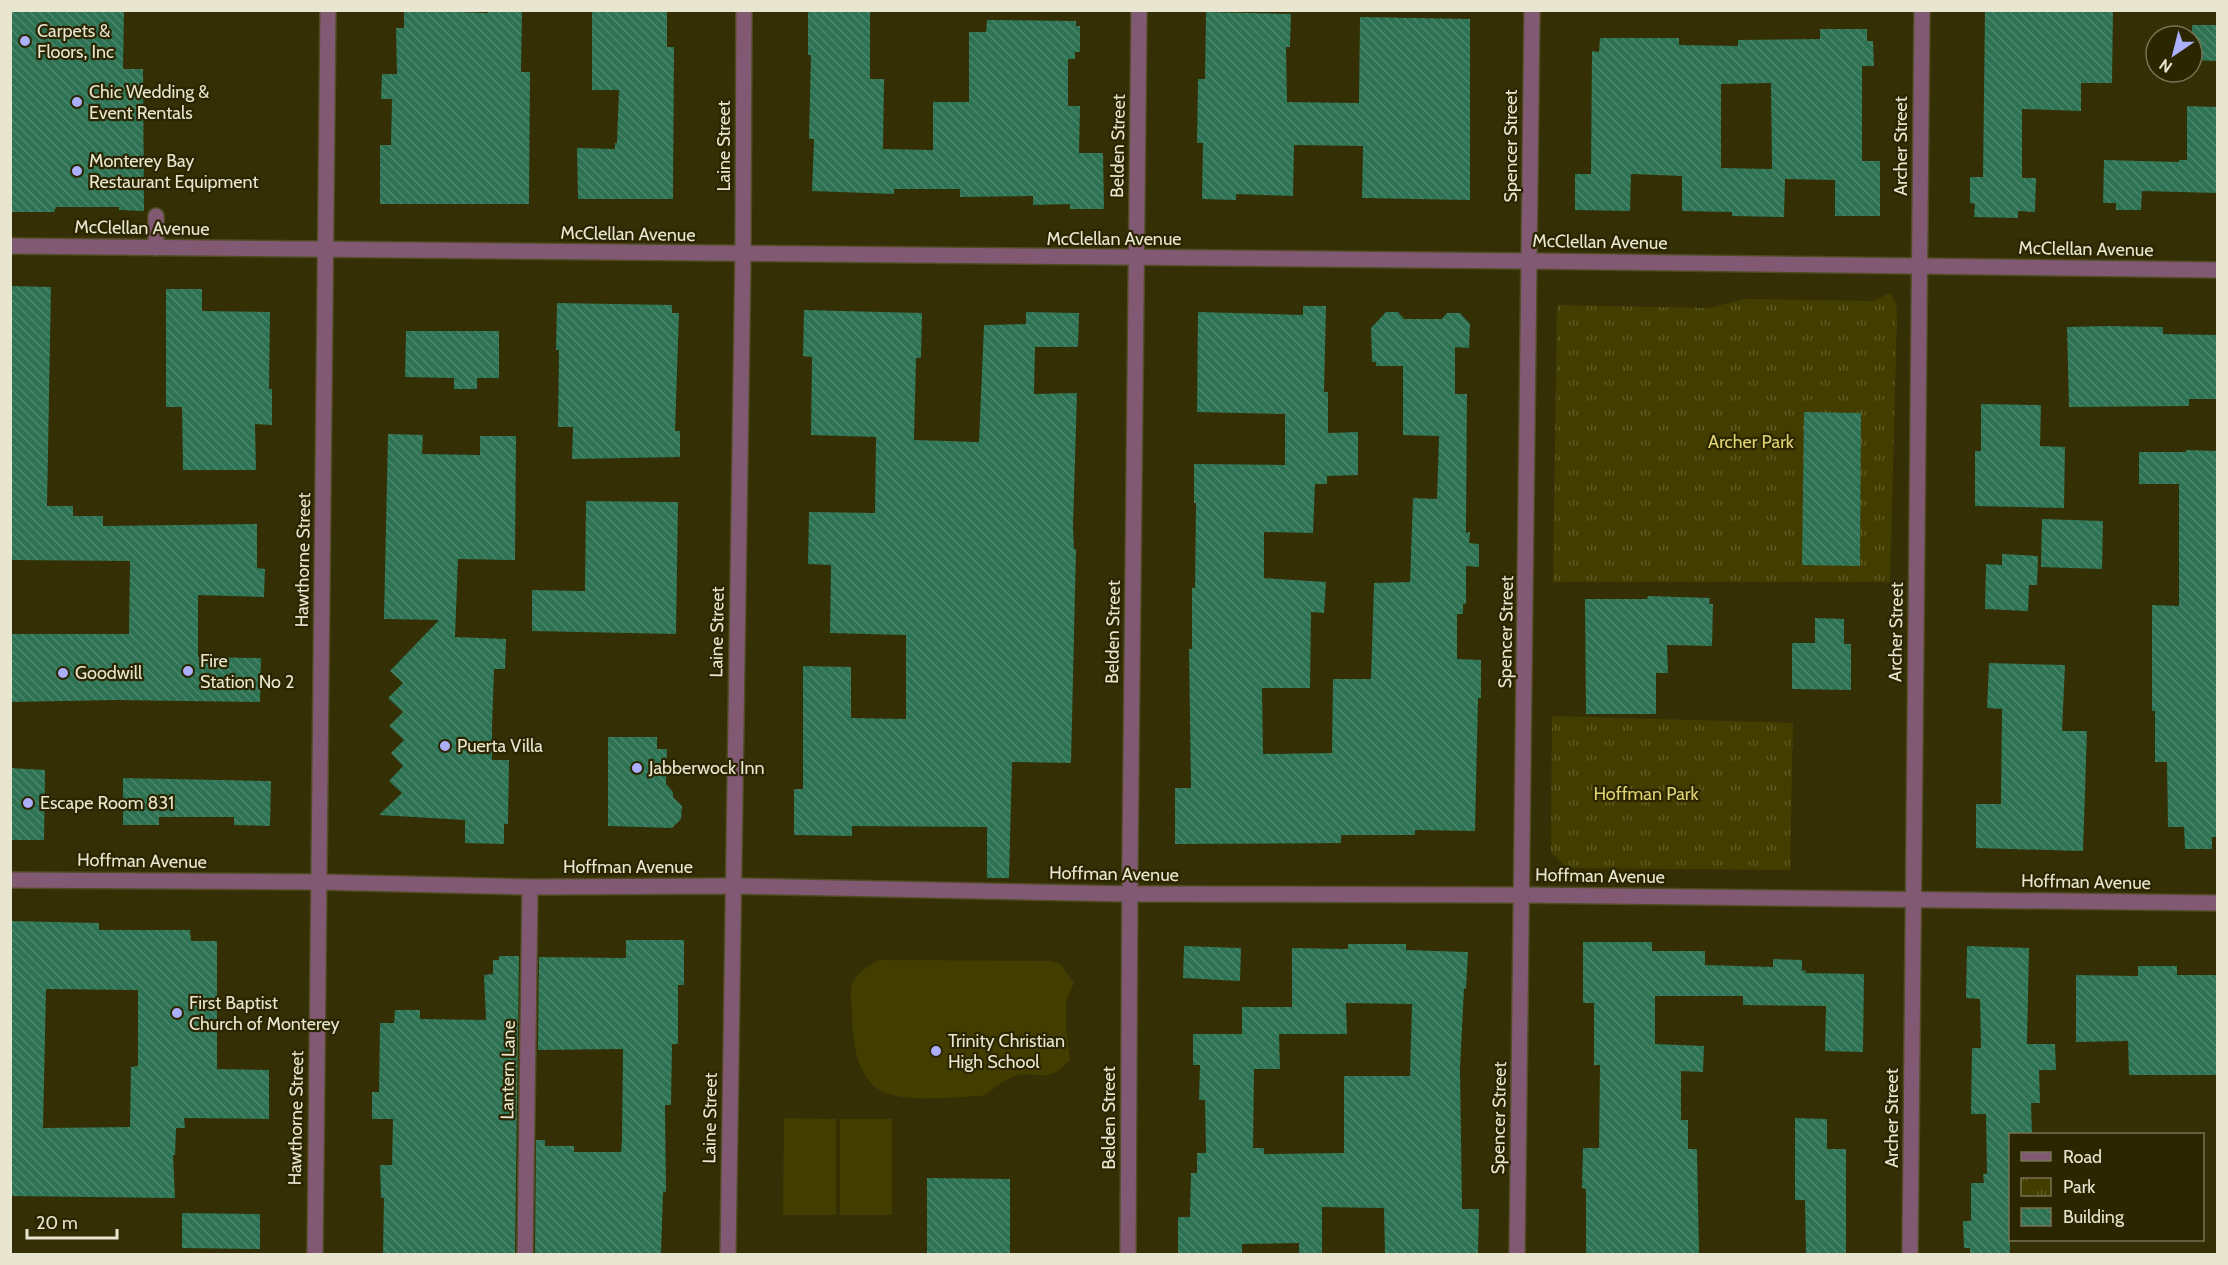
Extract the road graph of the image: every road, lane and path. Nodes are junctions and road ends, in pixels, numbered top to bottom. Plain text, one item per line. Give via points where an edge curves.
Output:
1 (328, 10) edge
2 (744, 10) edge
3 (1139, 10) edge
4 (1532, 10) edge
5 (1922, 10) edge
6 (156, 216) dead end
7 (10, 246) edge
8 (156, 248) junction
9 (326, 250) junction
10 (743, 254) junction
11 (1136, 258) junction
12 (1530, 261) junction
13 (1920, 267) junction
14 (2217, 270) edge
15 (10, 880) edge
16 (318, 882) junction
17 (733, 886) junction
18 (530, 887) junction
19 (1130, 894) junction
20 (1522, 895) junction
21 (1912, 899) junction
22 (2217, 903) edge
23 (315, 1254) edge
24 (525, 1254) edge
25 (728, 1254) edge
26 (1128, 1254) edge
27 (1518, 1254) edge
28 (1910, 1254) edge

1 - 9 street, Hawthorne Street
2 - 10 street, Laine Street
3 - 11 street, Belden Street
4 - 12 street, Spencer Street
5 - 13 street, Archer Street
6 - 8 street
7 - 8 street, McClellan Avenue
8 - 9 street, McClellan Avenue
9 - 10 street, McClellan Avenue
9 - 16 street, Hawthorne Street
10 - 11 street, McClellan Avenue
10 - 17 street, Laine Street
11 - 12 street, McClellan Avenue
11 - 19 street, Belden Street
12 - 13 street, McClellan Avenue
12 - 20 street, Spencer Street
13 - 14 street, McClellan Avenue
13 - 21 street, Archer Street
15 - 16 street, Hoffman Avenue
16 - 18 street, Hoffman Avenue
16 - 23 street, Hawthorne Street
17 - 18 street, Hoffman Avenue
17 - 19 street, Hoffman Avenue
17 - 25 street, Laine Street
18 - 24 street, Lantern Lane
19 - 20 street, Hoffman Avenue
19 - 26 street, Belden Street
20 - 21 street, Hoffman Avenue
20 - 27 street, Spencer Street
21 - 22 street, Hoffman Avenue
21 - 28 street, Archer Street

